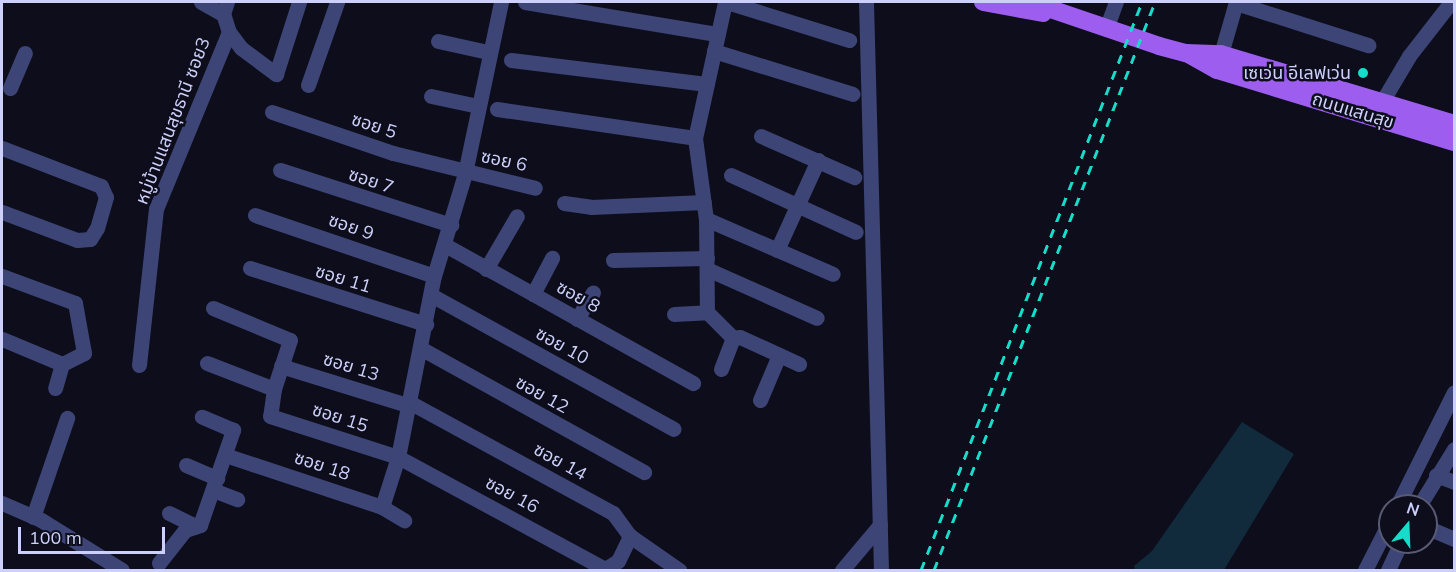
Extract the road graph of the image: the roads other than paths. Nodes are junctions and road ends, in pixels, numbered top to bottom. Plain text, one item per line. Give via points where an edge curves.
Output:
1 (201, 2) edge
2 (299, 2) edge
3 (337, 2) edge
4 (501, 2) edge
5 (525, 2) edge
6 (726, 2) edge
7 (866, 2) edge
8 (982, 2) edge
9 (1030, 2) edge
10 (1116, 2) edge
11 (1236, 2) edge
12 (1451, 2) edge
13 (225, 8) edge
14 (1086, 21) junction
15 (1106, 29) junction
16 (229, 32) junction
17 (716, 34) junction
18 (849, 40) dead end
19 (438, 41) dead end
20 (1368, 45) dead end
21 (714, 51) junction
22 (25, 52) dead end
23 (488, 52) junction
24 (1186, 53) junction
25 (1221, 54) junction
26 (511, 60) dead end
27 (706, 84) junction
28 (308, 85) dead end
29 (6, 87) edge
30 (26, 90) dead end
31 (853, 94) dead end
32 (431, 96) dead end
33 (478, 106) junction
34 (497, 109) dead end
35 (1377, 109) junction
36 (272, 112) dead end
37 (1455, 124) edge
38 (761, 136) dead end
39 (695, 138) junction
40 (1455, 142) edge
41 (2, 148) edge
42 (818, 160) junction
43 (280, 170) dead end
44 (465, 172) junction
45 (731, 175) dead end
46 (854, 177) dead end
47 (535, 188) dead end
48 (704, 202) junction
49 (564, 203) dead end
50 (798, 206) junction
51 (2, 212) edge
52 (255, 215) dead end
53 (517, 216) dead end
54 (706, 219) junction
55 (451, 225) junction
56 (856, 232) dead end
57 (445, 245) junction
58 (777, 250) junction
59 (552, 258) dead end
60 (613, 260) dead end
61 (707, 264) junction
62 (250, 268) dead end
63 (486, 268) junction
64 (833, 274) dead end
65 (2, 276) edge
66 (434, 276) junction
67 (593, 292) dead end
68 (533, 294) junction
69 (431, 296) junction
70 (213, 308) dead end
71 (707, 312) junction
72 (674, 314) dead end
73 (817, 318) dead end
74 (577, 319) junction
75 (426, 324) junction
76 (733, 338) junction
77 (2, 339) edge
78 (422, 349) junction
79 (779, 355) junction
80 (207, 363) dead end
81 (62, 364) junction
82 (799, 364) dead end
83 (139, 365) dead end
84 (281, 366) junction
85 (721, 369) dead end
86 (693, 383) dead end
87 (55, 388) dead end
88 (274, 389) junction
89 (1455, 392) edge
90 (760, 400) dead end
91 (410, 404) junction
92 (202, 417) dead end
93 (67, 418) dead end
94 (674, 429) dead end
95 (1455, 449) edge
96 (225, 455) junction
97 (398, 457) junction
98 (186, 465) dead end
99 (644, 472) dead end
100 (1436, 475) junction
101 (1455, 482) edge
102 (215, 484) junction
103 (1403, 494) edge
104 (1426, 494) edge
105 (237, 499) dead end
106 (2, 503) edge
107 (382, 507) junction
108 (169, 513) dead end
109 (33, 517) junction
110 (405, 520) dead end
111 (880, 525) junction
112 (196, 526) junction
113 (1438, 532) edge
114 (630, 536) junction
115 (1455, 539) edge
116 (1378, 545) edge
117 (1395, 554) edge
118 (159, 563) dead end
119 (122, 570) edge
120 (606, 570) edge
121 (678, 570) edge
122 (842, 570) edge
123 (881, 570) edge
124 (1365, 570) edge
125 (1388, 570) edge

1 - 13 street
2 - 16 street via 276,74 241,48
3 - 28 street
4 - 23 street
5 - 17 street
6 - 17 street
6 - 18 street
7 - 111 street
8 - 14 main road, ถนนแสนสุข
9 - 14 main road, ถนนแสนสุข
10 - 15 street
11 - 20 street
11 - 25 street
12 - 35 street via 1409,56
13 - 16 street, หมู่บ้านแสนสุขธานี ซอย3
14 - 15 main road, ถนนแสนสุข
15 - 24 main road, ถนนแสนสุข
16 - 83 street, หมู่บ้านแสนสุขธานี ซอย3 via 156,208
17 - 21 street
19 - 23 street
21 - 27 street
21 - 31 street
22 - 29 street
23 - 33 street
24 - 25 main road, ถนนแสนสุข
24 - 35 main road, ถนนแสนสุข via 1217,70
25 - 35 main road, ถนนแสนสุข
26 - 27 street
27 - 39 street
29 - 30 street
32 - 33 street
33 - 44 street
34 - 39 street
35 - 37 main road, ถนนแสนสุข
35 - 40 main road, ถนนแสนสุข
36 - 44 street, ซอย 5 via 393,153
38 - 42 street
39 - 48 street
41 - 51 street via 101,186 106,197 90,239 77,240
42 - 46 street
42 - 50 street
43 - 55 street, ซอย 7
44 - 47 street, ซอย 6
44 - 55 street
45 - 50 street
48 - 49 street via 591,207
48 - 54 street
50 - 56 street
50 - 58 street
52 - 66 street, ซอย 9
53 - 63 street
54 - 58 street
54 - 61 street
55 - 57 street
57 - 63 street, ซอย 8
57 - 66 street
58 - 64 street
59 - 68 street
60 - 61 street
61 - 71 street
61 - 73 street
62 - 75 street, ซอย 11
63 - 68 street, ซอย 8
65 - 81 street via 75,303 84,353
66 - 69 street
67 - 74 street
68 - 74 street, ซอย 8
69 - 75 street
69 - 94 street, ซอย 10
70 - 84 street via 291,340
71 - 72 street
71 - 76 street
74 - 86 street, ซอย 8
75 - 78 street
76 - 79 street via 740,337
76 - 85 street
77 - 81 street
78 - 91 street
78 - 99 street, ซอย 12
79 - 82 street
79 - 90 street
80 - 88 street
81 - 87 street
84 - 88 street
84 - 91 street, ซอย 13
88 - 97 street, ซอย 15 via 270,416
89 - 103 street
91 - 97 street
91 - 114 street, ซอย 14 via 613,513
92 - 96 street via 233,430
93 - 109 street
95 - 100 street
96 - 102 street
96 - 107 street, ซอย 18
97 - 107 street
97 - 120 street, ซอย 16
98 - 102 street
100 - 101 street
100 - 104 street
102 - 105 street
102 - 112 street via 200,525
106 - 109 street
107 - 110 street, ซอย 18
108 - 112 street
109 - 119 street
111 - 122 street
111 - 123 street
112 - 118 street via 185,530
113 - 115 street
114 - 120 street, ซอย 16 via 618,561
114 - 121 street, ซอย 14
116 - 124 street
117 - 125 street

